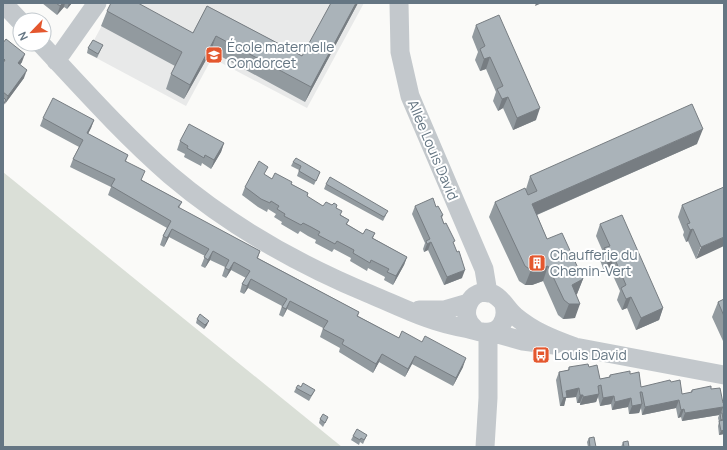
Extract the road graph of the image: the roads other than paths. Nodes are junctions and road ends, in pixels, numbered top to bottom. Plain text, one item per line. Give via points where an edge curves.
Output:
1 (3, 3) edge
2 (97, 3) edge
3 (399, 3) edge
4 (12, 13) edge
5 (48, 52) edge
6 (56, 60) junction
7 (488, 293) junction
8 (468, 303) junction
9 (504, 305) junction
10 (400, 307) junction
11 (485, 331) junction
12 (575, 347) junction
13 (724, 375) edge
14 (485, 447) edge

1 - 4 street
2 - 6 street
3 - 7 street, Allée Louis David via 400,52 410,96 484,269
5 - 6 street
6 - 10 street via 141,149 208,205 266,243 324,274
7 - 8 street via 477,295
7 - 9 street via 498,297
8 - 10 street via 437,311
8 - 11 street via 466,318 470,326
9 - 11 street via 506,314 503,323
9 - 12 street via 539,333
10 - 11 street via 428,319
11 - 12 street via 538,344
11 - 14 street via 488,398
12 - 13 street

